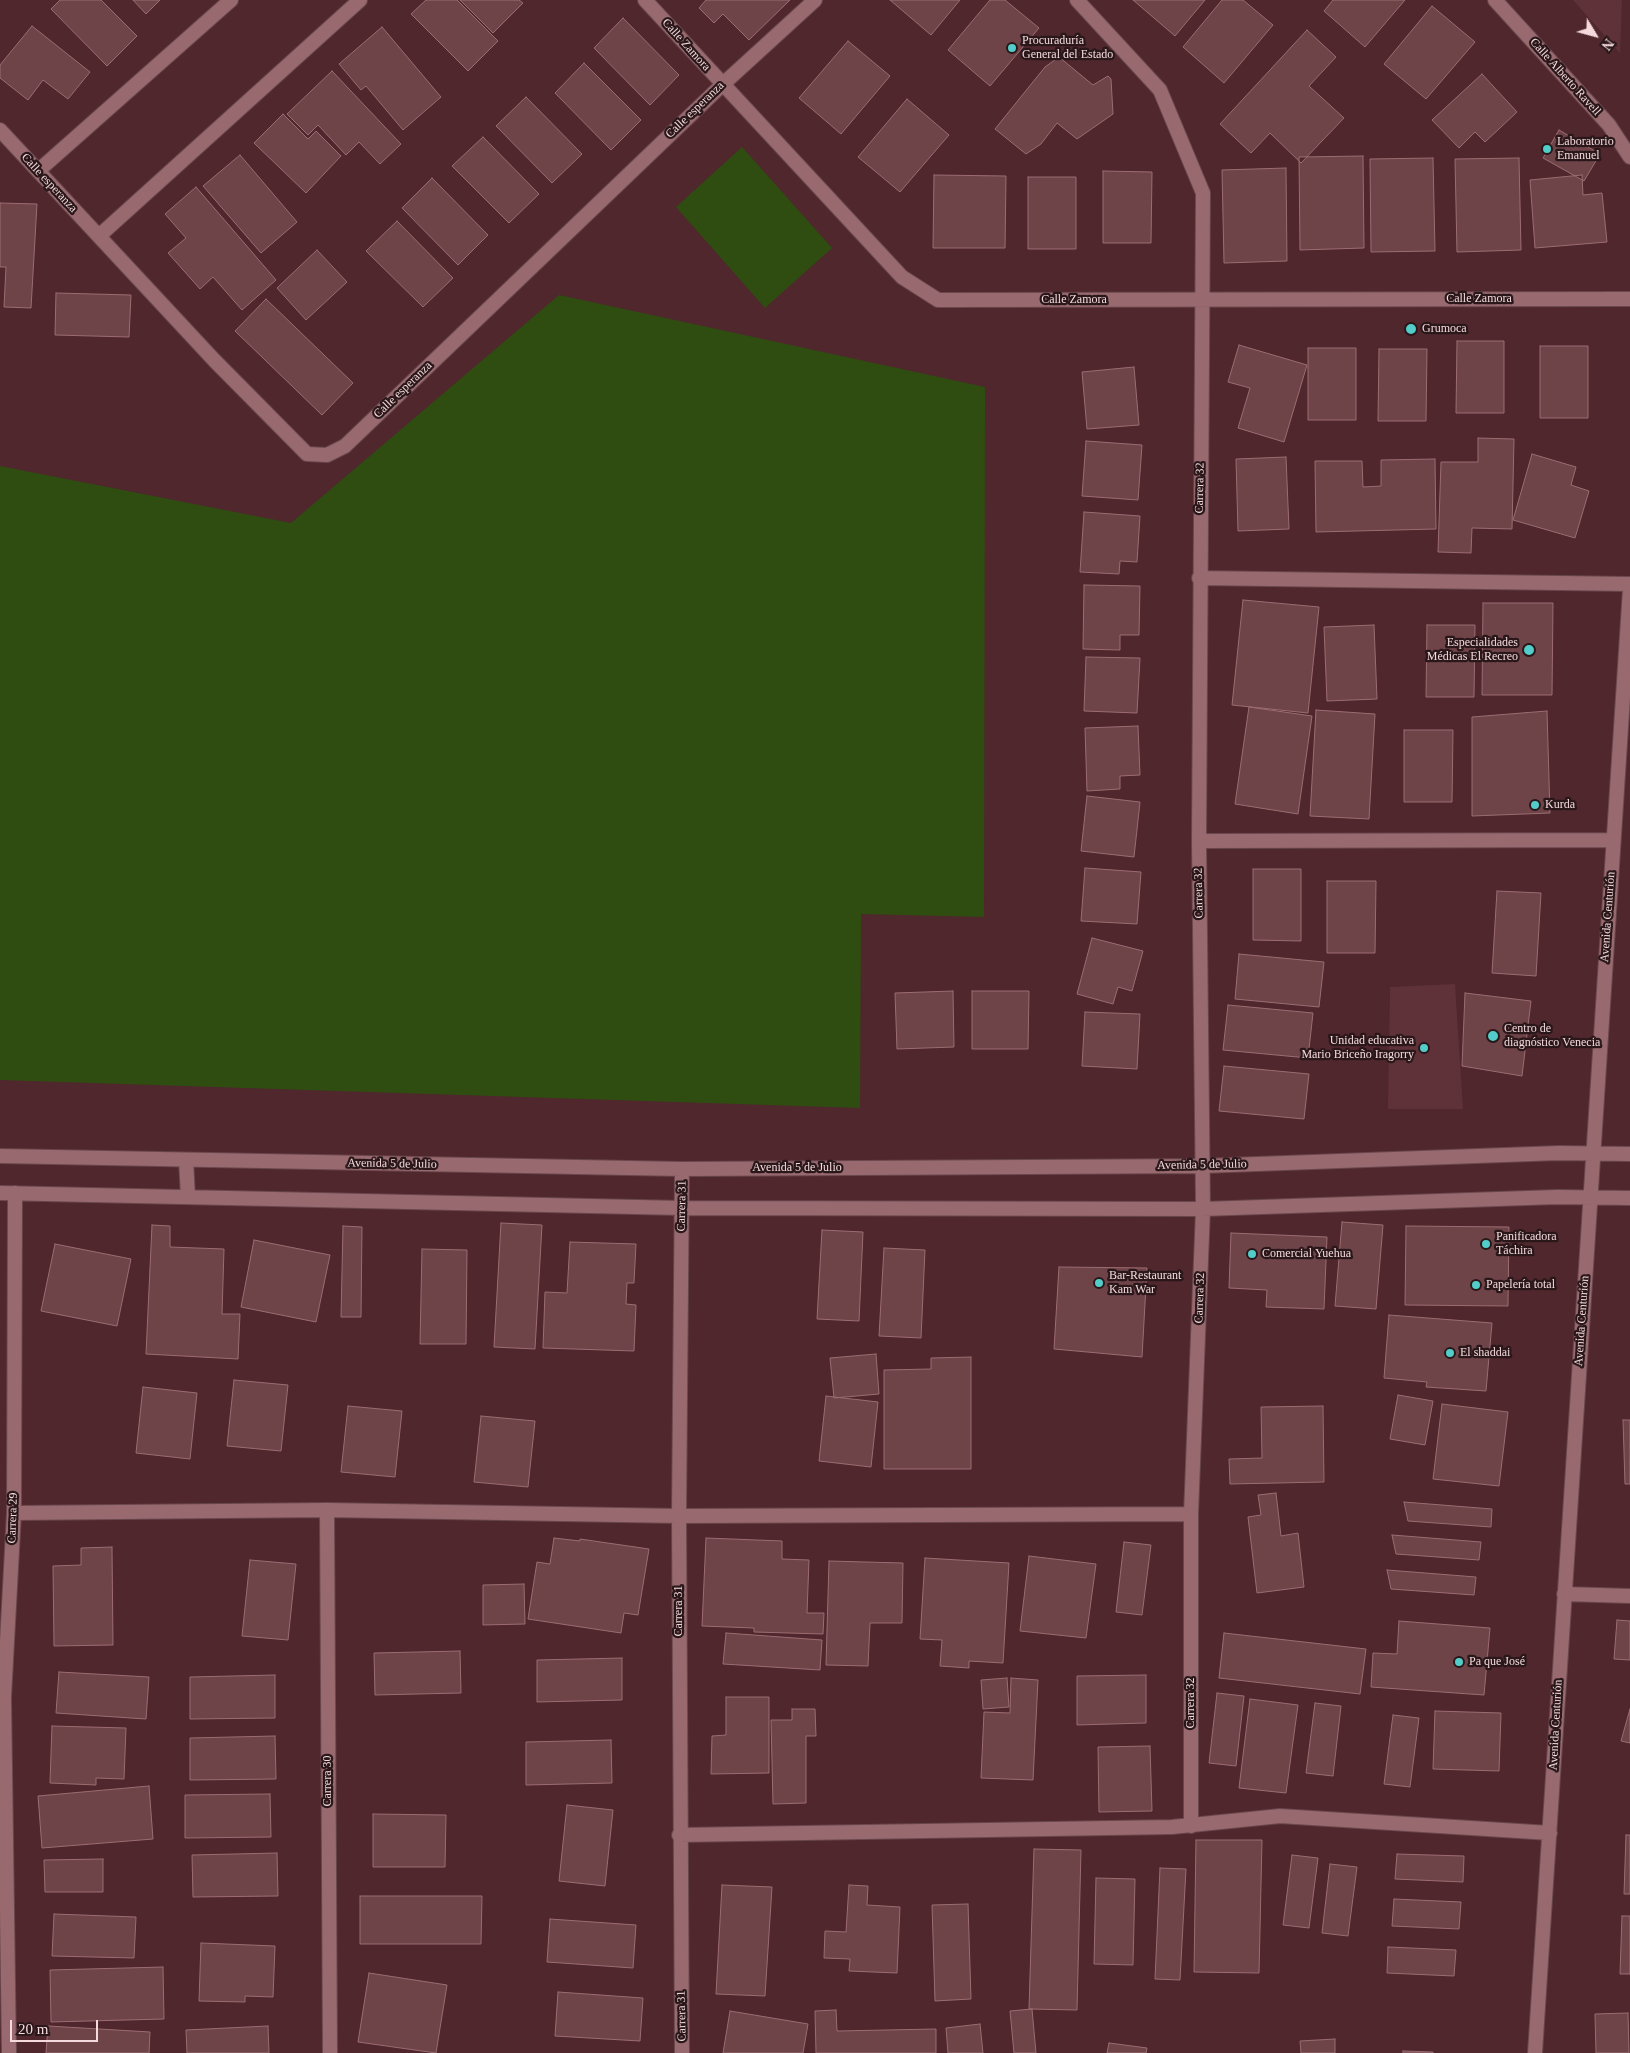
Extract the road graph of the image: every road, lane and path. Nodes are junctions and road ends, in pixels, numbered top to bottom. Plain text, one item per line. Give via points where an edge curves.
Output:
1 (231, 0) edge
2 (360, 0) edge
3 (645, 0) edge
4 (815, 0) edge
5 (1077, 0) edge
6 (1495, 0) edge
7 (722, 84) junction
8 (1, 133) edge
9 (1630, 158) edge
10 (38, 172) junction
11 (98, 236) junction
12 (1630, 299) edge
13 (1202, 301) junction
14 (1199, 578) junction
15 (1630, 584) edge
16 (1630, 589) edge
17 (1613, 840) junction
18 (1199, 841) junction
19 (1593, 1154) junction
20 (1630, 1154) edge
21 (0, 1156) edge
22 (186, 1160) junction
23 (1202, 1166) junction
24 (682, 1169) junction
25 (0, 1192) edge
26 (15, 1193) junction
27 (188, 1197) junction
28 (1591, 1198) junction
29 (1630, 1198) edge
30 (681, 1208) junction
31 (1203, 1209) junction
32 (327, 1510) junction
33 (14, 1513) junction
34 (1191, 1514) junction
35 (679, 1516) junction
36 (1564, 1594) junction
37 (1630, 1596) edge
38 (2, 1697) edge
39 (1191, 1826) junction
40 (1550, 1833) junction
41 (679, 1835) junction
42 (9, 2053) edge
43 (330, 2053) edge
44 (682, 2053) edge
45 (1535, 2053) edge

1 - 10 street
2 - 11 street
3 - 7 street, Calle Zamora
4 - 7 street, Calle esperanza
5 - 13 street, Carrera 32 via 1160,90 1203,192
6 - 9 street, Calle Alberto Ravell via 1609,125
7 - 11 street, Calle esperanza via 345,446 327,455 306,454
7 - 13 street, Calle Zamora via 902,278 938,300
8 - 10 street, Calle esperanza
10 - 11 street, Calle esperanza
12 - 13 street, Calle Zamora
13 - 14 street, Carrera 32
14 - 15 street
14 - 18 street, Carrera 32
16 - 17 street, Avenida Centurión
17 - 18 street
17 - 19 street, Avenida Centurión
18 - 23 street, Carrera 32
19 - 20 street, Avenida 5 de Julio
19 - 23 street, Avenida 5 de Julio
19 - 28 street, Avenida Centurión
21 - 22 street, Avenida 5 de Julio
22 - 24 street, Avenida 5 de Julio
22 - 27 street
23 - 24 street, Avenida 5 de Julio
23 - 31 street, Carrera 32
24 - 30 street, Carrera 31
25 - 26 street
26 - 27 street
26 - 33 street, Carrera 29
27 - 30 street
28 - 29 street
28 - 31 street
28 - 36 street, Avenida Centurión
30 - 31 street
30 - 35 street, Carrera 31
31 - 34 street, Carrera 32
32 - 33 street
32 - 35 street
32 - 43 street, Carrera 30
33 - 38 street, Carrera 29
34 - 35 street
34 - 39 street, Carrera 32
35 - 41 street, Carrera 31
36 - 37 street
36 - 40 street, Avenida Centurión
38 - 42 street, Carrera 29
39 - 40 street via 1280,1816
39 - 41 street
40 - 45 street, Avenida Centurión
41 - 44 street, Carrera 31

